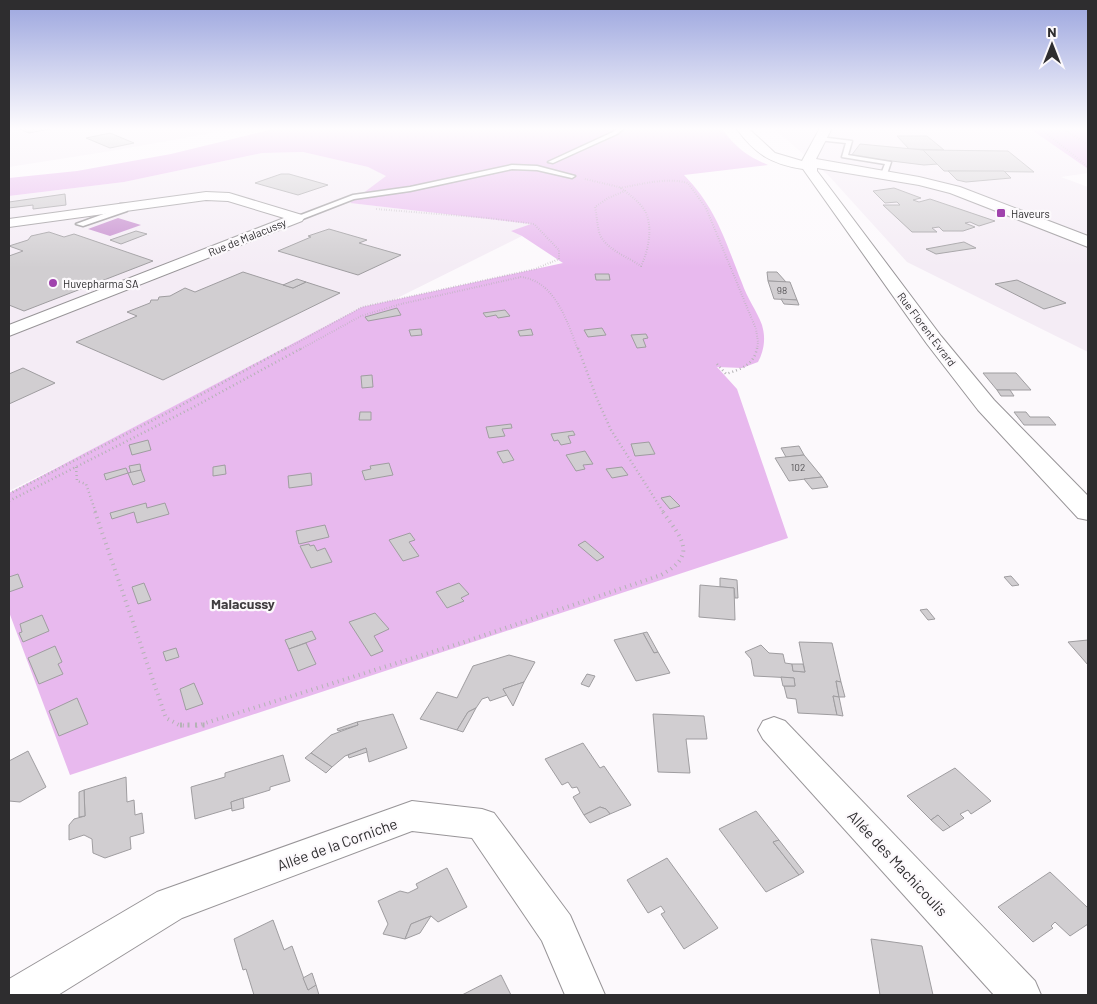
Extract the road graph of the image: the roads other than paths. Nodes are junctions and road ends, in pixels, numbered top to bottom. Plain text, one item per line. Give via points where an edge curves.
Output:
1 (476, 175) edge
2 (567, 175) edge
3 (815, 175) edge
4 (888, 175) edge
5 (572, 176) road end
6 (123, 206) junction
7 (297, 218) junction
8 (9, 222) edge
9 (80, 224) dead end
10 (1088, 242) edge
11 (9, 332) edge
12 (1088, 512) edge
13 (774, 730) dead end
14 (20, 995) edge
15 (585, 995) edge
16 (1021, 995) edge

1 - 7 lane via 353,197
2 - 5 lane
3 - 12 street, Rue Florent Evrard via 974,391
4 - 10 street via 955,190
6 - 7 street, Rue de Malacussy via 218,196
6 - 8 street, Rue de Malacussy
6 - 9 lane via 124,209
7 - 11 street, Rue de Malacussy
13 - 16 street, Allée des Machicoulis
14 - 15 street, Allée de la Corniche via 170,906 412,816 482,824 556,928

